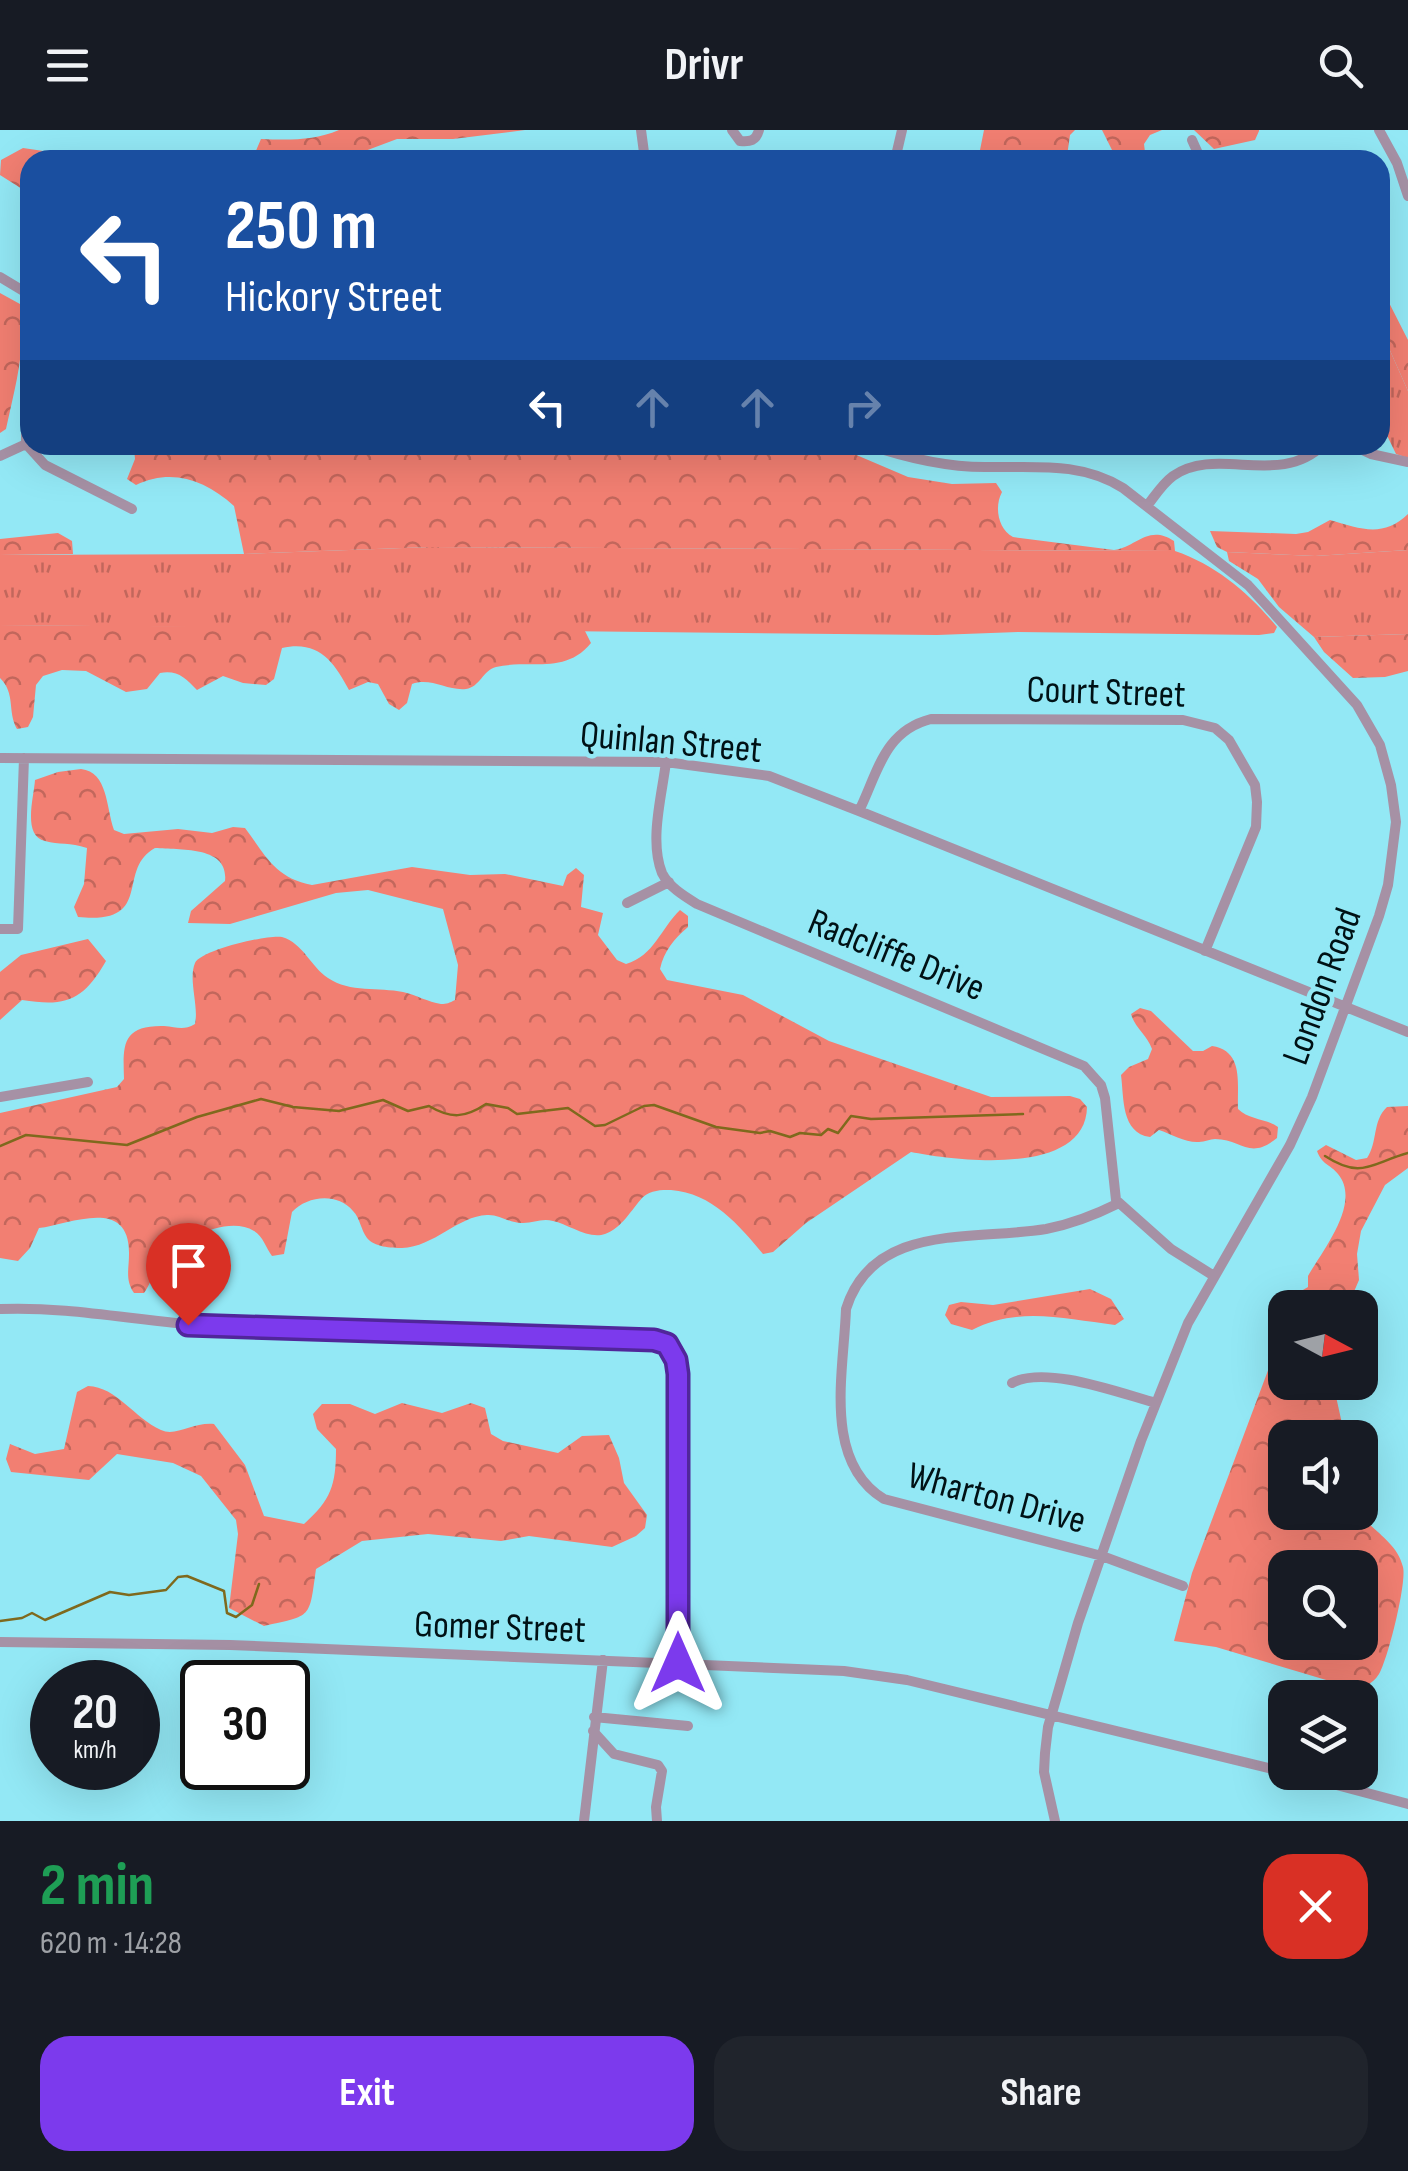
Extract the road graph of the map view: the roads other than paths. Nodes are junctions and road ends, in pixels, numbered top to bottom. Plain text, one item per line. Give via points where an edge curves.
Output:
1 (732, 130) edge
2 (759, 130) edge
3 (1379, 130) edge
4 (1192, 140) dead end
5 (1196, 150) edge
6 (1403, 161) edge
7 (1408, 196) edge
8 (35, 455) edge
9 (899, 455) edge
10 (1311, 455) edge
11 (1376, 455) edge
12 (1408, 462) edge
13 (1148, 506) junction
14 (132, 509) dead end
15 (0, 758) edge
16 (24, 758) junction
17 (666, 762) junction
18 (859, 811) junction
19 (669, 882) junction
20 (627, 902) dead end
21 (0, 929) edge
22 (1206, 951) junction
23 (1346, 1008) junction
24 (1408, 1032) edge
25 (88, 1082) dead end
26 (0, 1097) edge
27 (1119, 1204) junction
28 (1214, 1276) junction
29 (0, 1309) edge
30 (1012, 1383) dead end
31 (1156, 1403) junction
32 (1102, 1556) junction
33 (1183, 1586) dead end
34 (0, 1642) edge
35 (602, 1660) junction
36 (678, 1663) junction
37 (594, 1717) junction
38 (1051, 1717) junction
39 (688, 1726) dead end
40 (593, 1731) junction
41 (1268, 1768) edge
42 (1355, 1790) edge
43 (1408, 1804) edge
44 (584, 1821) edge
45 (657, 1821) edge
46 (1055, 1821) edge

1 - 2 street via 750,142
3 - 6 street
4 - 5 street
6 - 7 street
8 - 14 street
9 - 13 street, London Road via 941,464 1074,469 1111,480
10 - 13 street via 1291,466 1182,471
11 - 12 street
13 - 23 street, London Road via 1248,586 1358,705 1380,745 1396,822 1393,858
15 - 16 street, Quinlan Street
16 - 17 street, Quinlan Street
16 - 21 street via 18,928
17 - 18 street, Quinlan Street via 768,776
17 - 19 street via 658,848
18 - 22 street, Quinlan Street
18 - 22 street, Court Street via 891,742 931,718 1184,720 1215,728 1256,785 1256,827
19 - 20 street
19 - 27 street, Radcliffe Drive via 697,904 1084,1066 1104,1098
22 - 23 street, Quinlan Street
23 - 24 street, Quinlan Street
23 - 28 street, London Road via 1290,1145
25 - 26 street
27 - 28 street via 1171,1250
27 - 32 street, Wharton Drive via 1046,1229 904,1247 868,1268 846,1309 844,1442 871,1490 905,1506
28 - 31 street, London Road
29 - 36 street via 265,1329 654,1340 670,1346 677,1364
30 - 31 street via 1052,1378
31 - 32 street, London Road
32 - 33 street, Wharton Drive
32 - 38 street, London Road
34 - 35 street, Gomer Street
35 - 36 street, Gomer Street
35 - 37 street
36 - 38 street, Gomer Street via 908,1680
37 - 39 street
37 - 40 street
38 - 41 street, Gomer Street
38 - 46 street, London Road via 1044,1772
40 - 44 street
40 - 45 street via 614,1754 658,1764
42 - 43 street, Gomer Street

